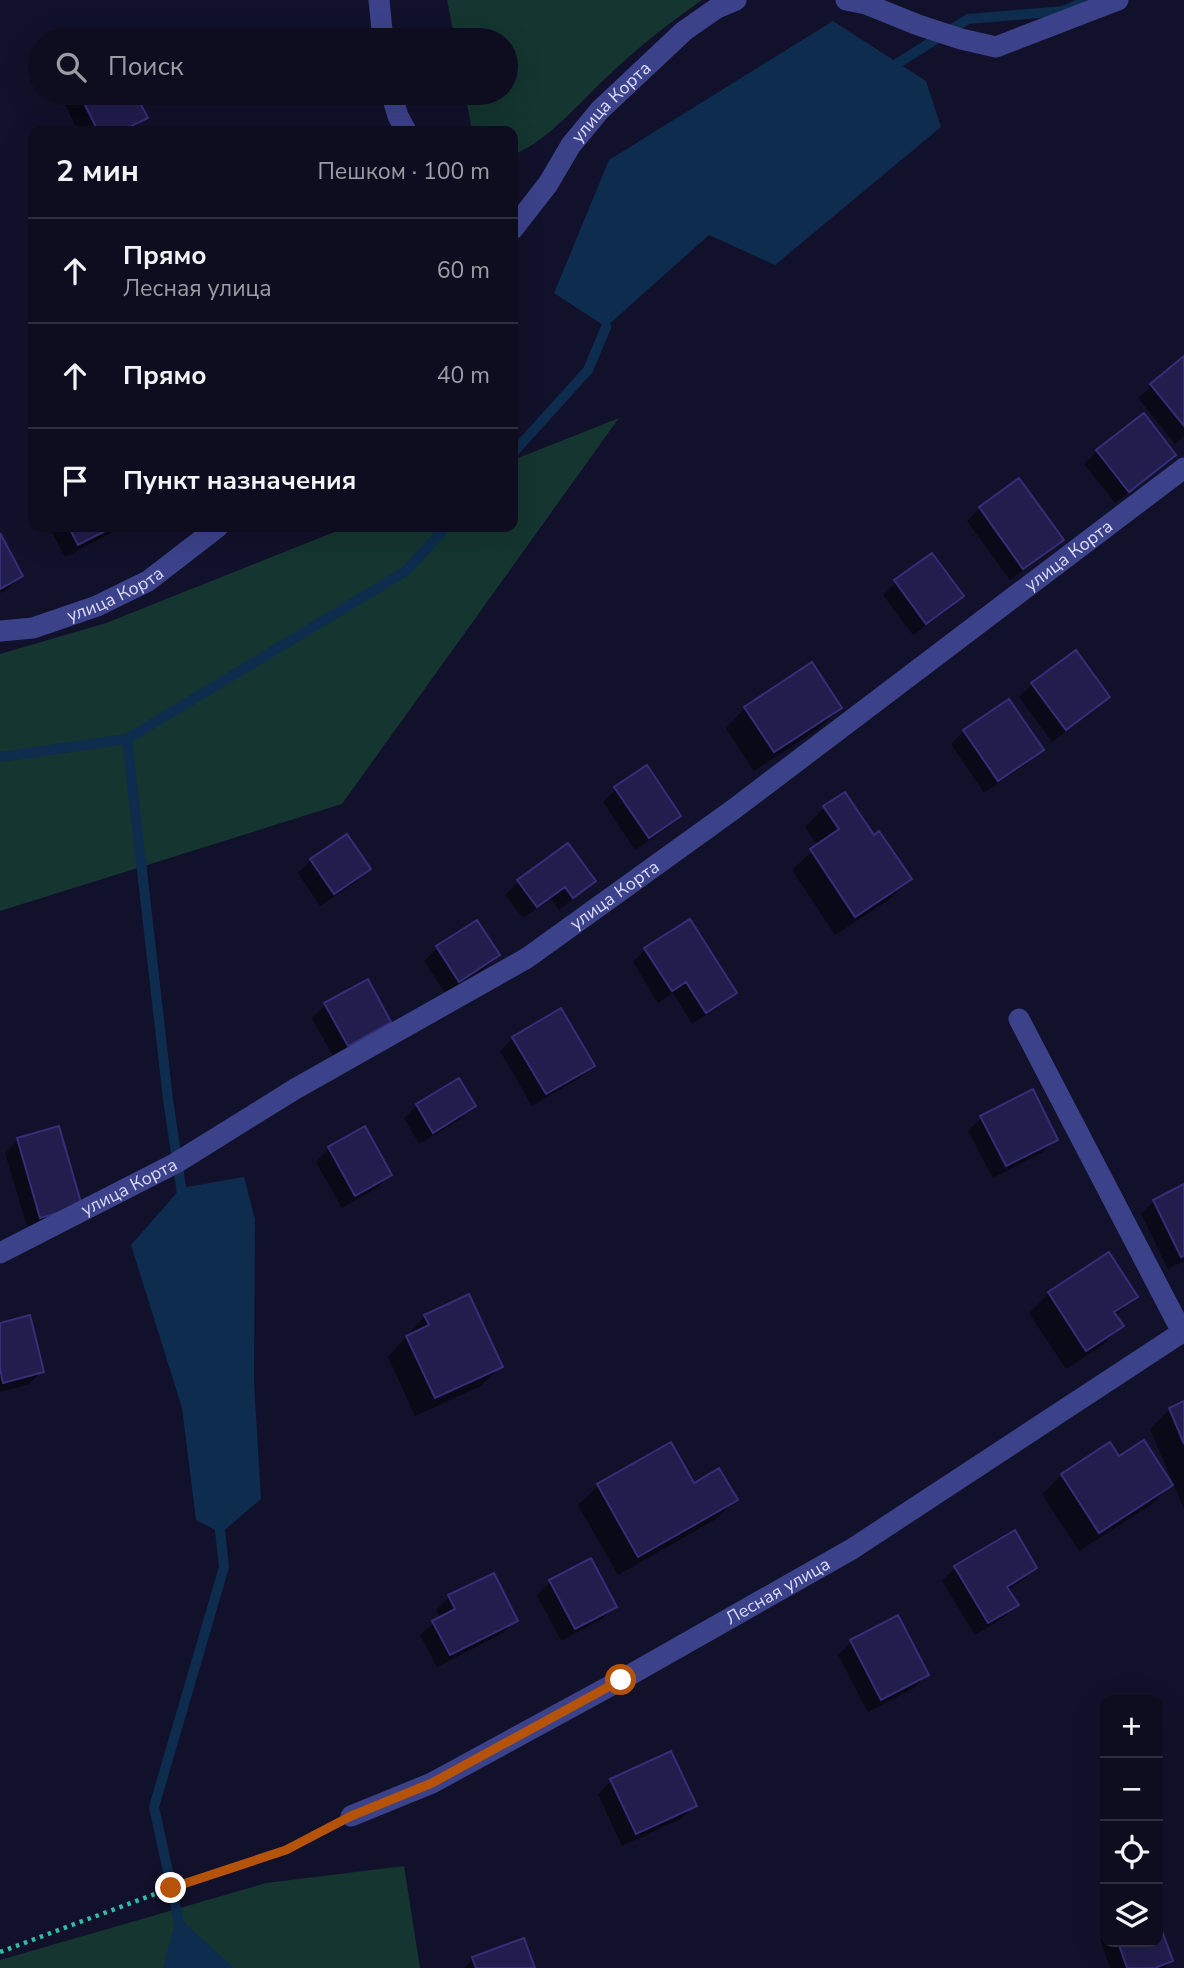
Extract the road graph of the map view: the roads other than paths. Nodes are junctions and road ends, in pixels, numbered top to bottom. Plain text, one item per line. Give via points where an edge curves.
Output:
1 (379, 0) edge
2 (736, 0) edge
3 (846, 0) edge
4 (1118, 0) edge
5 (382, 28) edge
6 (395, 105) edge
7 (403, 126) edge
8 (518, 223) edge
9 (1184, 468) edge
10 (212, 532) edge
11 (0, 631) edge
12 (1019, 1019) dead end
13 (0, 1252) edge
14 (1183, 1331) edge
15 (351, 1816) road end

1 - 5 street
2 - 8 street, улица Корта via 684,31 600,110
3 - 4 street via 996,47
6 - 7 street
9 - 13 street, улица Корта via 734,809 527,958 295,1089 176,1163
10 - 11 street, улица Корта via 148,581 97,606 33,628
12 - 14 street
14 - 15 street, Лесная улица via 852,1549 432,1783

